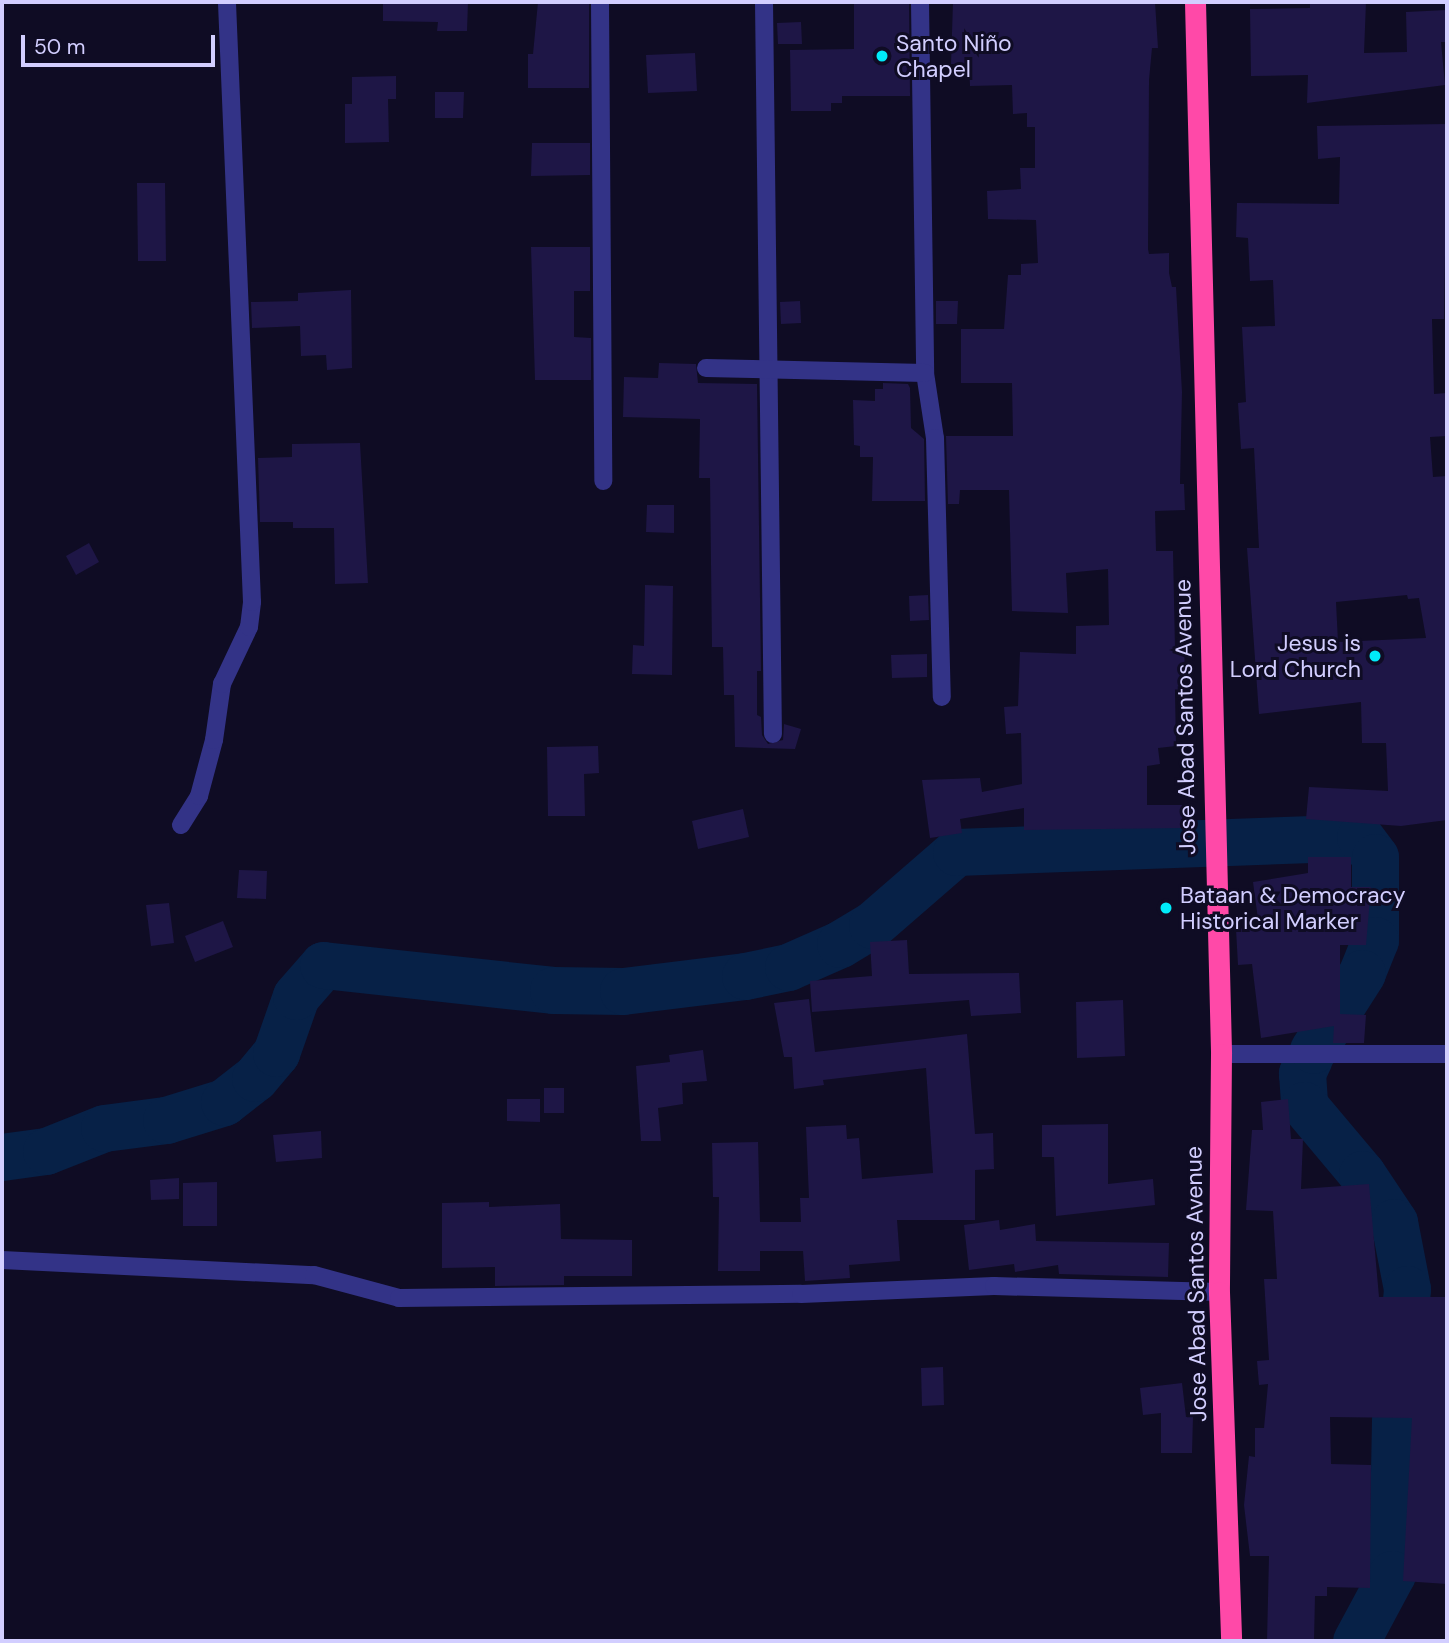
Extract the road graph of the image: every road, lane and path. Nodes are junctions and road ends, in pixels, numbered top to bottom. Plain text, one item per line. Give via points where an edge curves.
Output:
1 (227, 2) edge
2 (600, 2) edge
3 (764, 2) edge
4 (920, 2) edge
5 (1195, 2) edge
6 (706, 368) dead end
7 (769, 371) junction
8 (925, 373) junction
9 (603, 481) dead end
10 (942, 697) dead end
11 (773, 734) dead end
12 (181, 825) dead end
13 (1222, 1054) junction
14 (1447, 1054) edge
15 (2, 1261) edge
16 (1219, 1292) junction
17 (1231, 1641) edge

1 - 12 street via 252,602 249,627 222,684 200,796
2 - 9 street
3 - 7 street
4 - 8 street
5 - 13 highway, Jose Abad Santos Avenue
6 - 7 street
7 - 8 street
7 - 11 street
8 - 10 street via 935,438
13 - 14 street
13 - 16 highway, Jose Abad Santos Avenue
15 - 16 street via 314,1275 399,1298 801,1294 994,1286
16 - 17 highway, Jose Abad Santos Avenue

